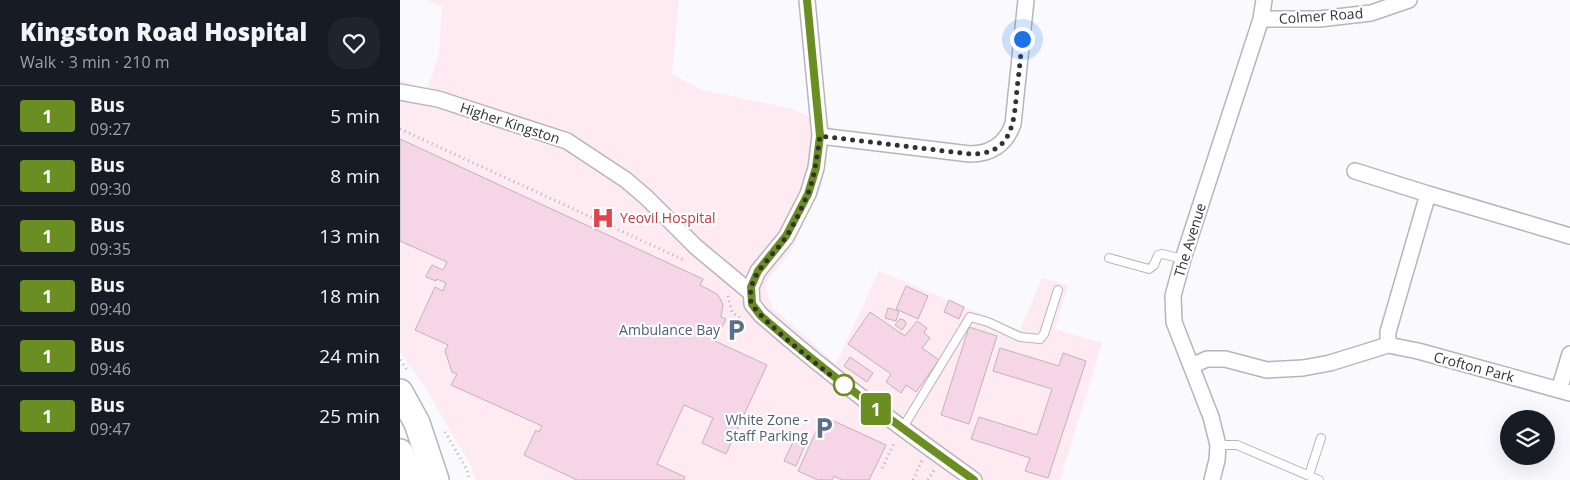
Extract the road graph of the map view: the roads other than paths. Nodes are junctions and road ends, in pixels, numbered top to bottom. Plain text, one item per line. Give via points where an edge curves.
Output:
1 (807, 0) edge
2 (1026, 0) edge
3 (1264, 0) edge
4 (1409, 0) edge
5 (1261, 19) junction
6 (400, 92) edge
7 (820, 136) junction
8 (1355, 171) dead end
9 (1428, 194) junction
10 (1570, 236) edge
11 (1109, 258) dead end
12 (1183, 259) junction
13 (1058, 290) dead end
14 (750, 292) junction
15 (1388, 344) junction
16 (1570, 354) edge
17 (1191, 366) junction
18 (400, 392) edge
19 (1564, 392) edge
20 (902, 436) junction
21 (1322, 438) dead end
22 (1218, 445) junction
23 (400, 452) edge
24 (1308, 475) junction
25 (410, 480) edge
26 (436, 480) edge
27 (974, 480) edge
28 (1212, 480) edge
29 (1319, 480) edge

1 - 7 street
2 - 7 street via 1013,124 1006,139 993,149 970,154
3 - 5 street, The Avenue
4 - 5 street, Colmer Road via 1371,13 1319,19
5 - 12 street, The Avenue
6 - 14 street, Higher Kingston via 438,99 567,141 626,180 696,247
7 - 14 street via 816,168 808,194 786,236 758,271
8 - 9 street
9 - 10 street
9 - 15 street via 1388,332
11 - 12 lane via 1149,269 1158,255
12 - 17 street, The Avenue via 1173,296 1174,322
13 - 20 lane via 1040,339 1020,337 970,317
14 - 20 street, Higher Kingston via 752,304 761,316
15 - 17 street via 1330,363 1303,368 1267,370 1225,359 1207,359
15 - 19 street, Crofton Park
16 - 19 street, Crofton Park
17 - 22 street, The Avenue
18 - 26 highway via 417,423
20 - 27 street, Higher Kingston
21 - 24 lane
22 - 24 lane via 1237,445
22 - 28 street, The Avenue via 1218,460
23 - 25 highway
24 - 29 lane

